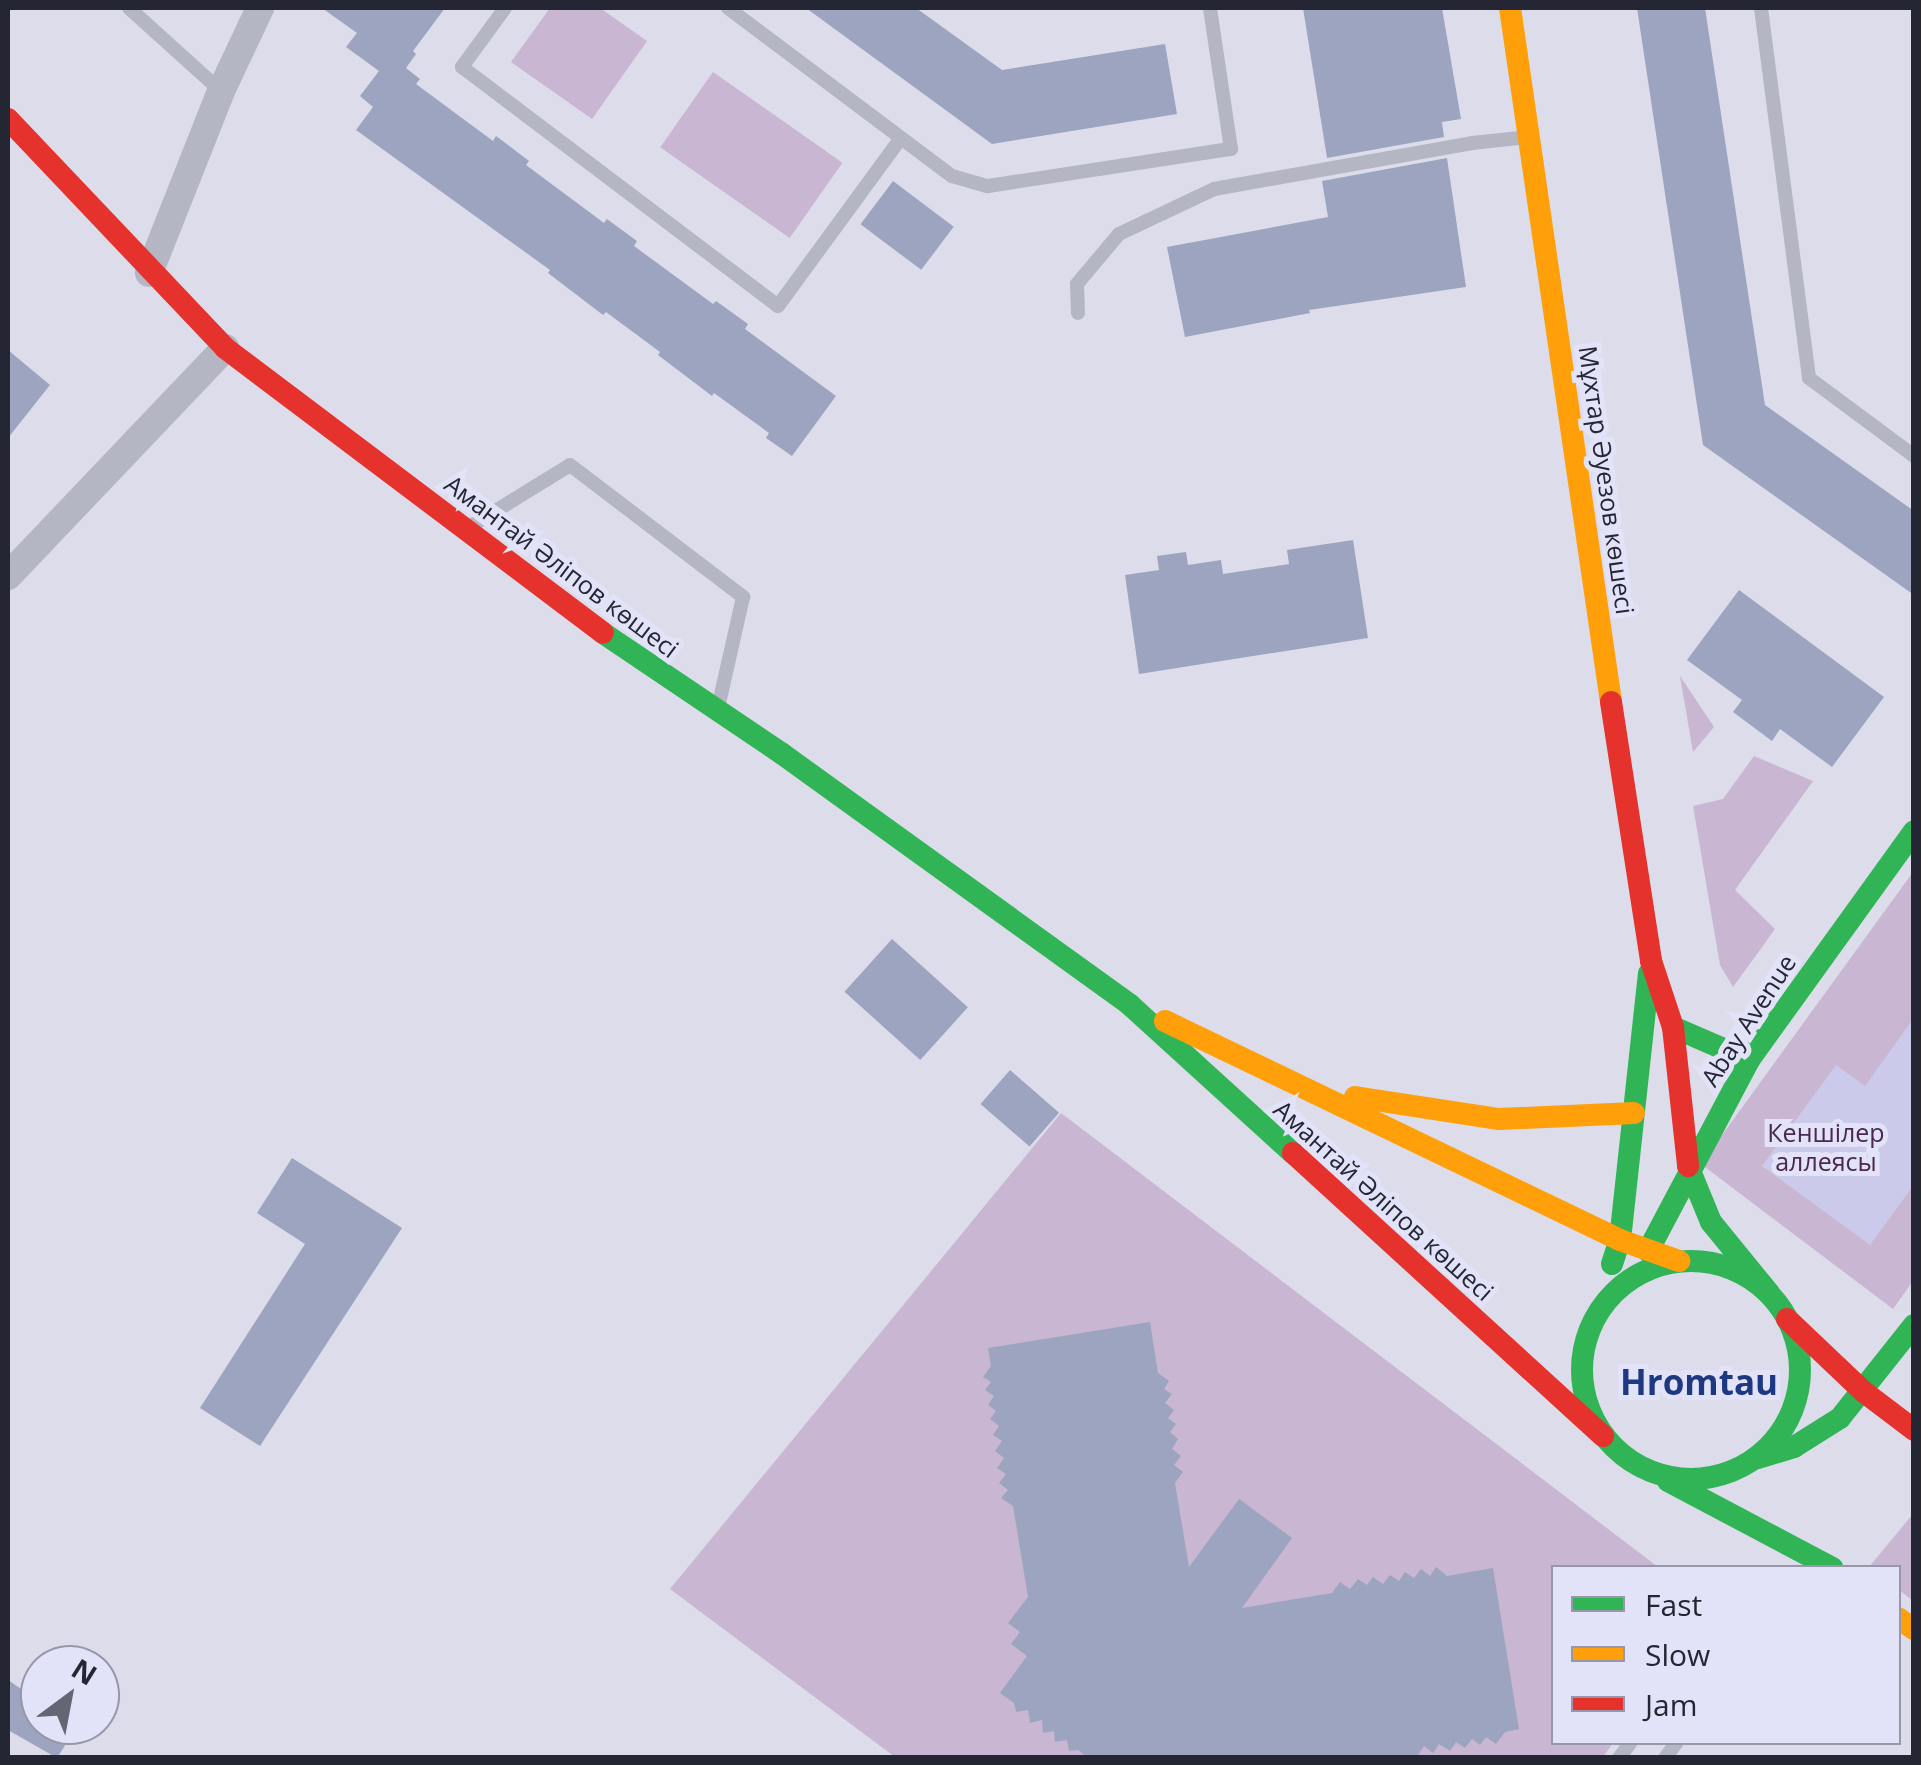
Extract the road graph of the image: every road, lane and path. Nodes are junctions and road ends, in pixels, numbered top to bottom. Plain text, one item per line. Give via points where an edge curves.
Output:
1 (129, 8) edge
2 (260, 8) edge
3 (504, 8) edge
4 (728, 8) edge
5 (1210, 8) edge
6 (1510, 8) edge
7 (1761, 8) edge
8 (221, 91) junction
9 (8, 119) edge
10 (1529, 137) junction
11 (902, 138) junction
12 (149, 272) junction
13 (1078, 313) dead end
14 (225, 348) junction
15 (1914, 456) edge
16 (466, 529) junction
17 (8, 576) edge
18 (717, 712) junction
19 (1914, 832) edge
20 (1651, 960) junction
21 (1129, 1004) junction
22 (1673, 1027) junction
23 (1748, 1060) junction
24 (1316, 1091) junction
25 (1634, 1113) junction
26 (1688, 1176) junction
27 (1620, 1240) junction
28 (1648, 1250) junction
29 (1679, 1261) junction
30 (1768, 1293) junction
31 (1788, 1319) junction
32 (1914, 1325) edge
33 (1590, 1326) junction
34 (1864, 1392) junction
35 (1914, 1430) edge
36 (1602, 1436) junction
37 (1758, 1458) junction
38 (1656, 1474) junction
39 (1825, 1565) edge

1 - 8 lane
2 - 8 street
3 - 11 lane via 462,67 778,306
4 - 11 lane
5 - 11 lane via 1231,149 988,186 952,176
6 - 10 main road, Мұхтар Әуезов көшесі
7 - 15 lane via 1808,378
8 - 12 street
9 - 12 main road, Амантай Әліпов көшесі
10 - 13 lane via 1214,189 1119,234 1078,284
10 - 20 main road, Мұхтар Әуезов көшесі
12 - 14 main road, Амантай Әліпов көшесі
14 - 16 main road, Амантай Әліпов көшесі
14 - 17 street
16 - 18 main road, Амантай Әліпов көшесі
16 - 18 lane via 570,464 743,597
18 - 21 main road, Амантай Әліпов көшесі
19 - 23 main road, Abay Avenue
20 - 22 main road, Мұхтар Әуезов көшесі
20 - 25 main road, Мұхтар Әуезов көшесі
21 - 24 main road, Амантай Әліпов көшесі
21 - 36 main road, Амантай Әліпов көшесі
22 - 23 main road
22 - 26 main road, Мұхтар Әуезов көшесі
23 - 26 main road, Abay Avenue
24 - 25 main road via 1498,1119
24 - 27 main road, Амантай Әліпов көшесі
25 - 27 main road, Мұхтар Әуезов көшесі
26 - 28 main road, Abay Avenue
26 - 30 main road, Мұхтар Әуезов көшесі via 1711,1222
27 - 28 main road, Амантай Әліпов көшесі
27 - 33 main road, Мұхтар Әуезов көшесі
28 - 29 main road, Амантай Әліпов көшесі
29 - 30 main road via 1727,1268
29 - 33 main road via 1624,1283
30 - 31 main road
31 - 34 main road
31 - 37 main road via 1799,1350 1794,1410
32 - 34 main road
33 - 36 main road via 1582,1379
34 - 35 main road
34 - 37 main road via 1817,1436
36 - 38 main road
37 - 38 main road via 1726,1474 1691,1480
38 - 39 main road via 1787,1551

